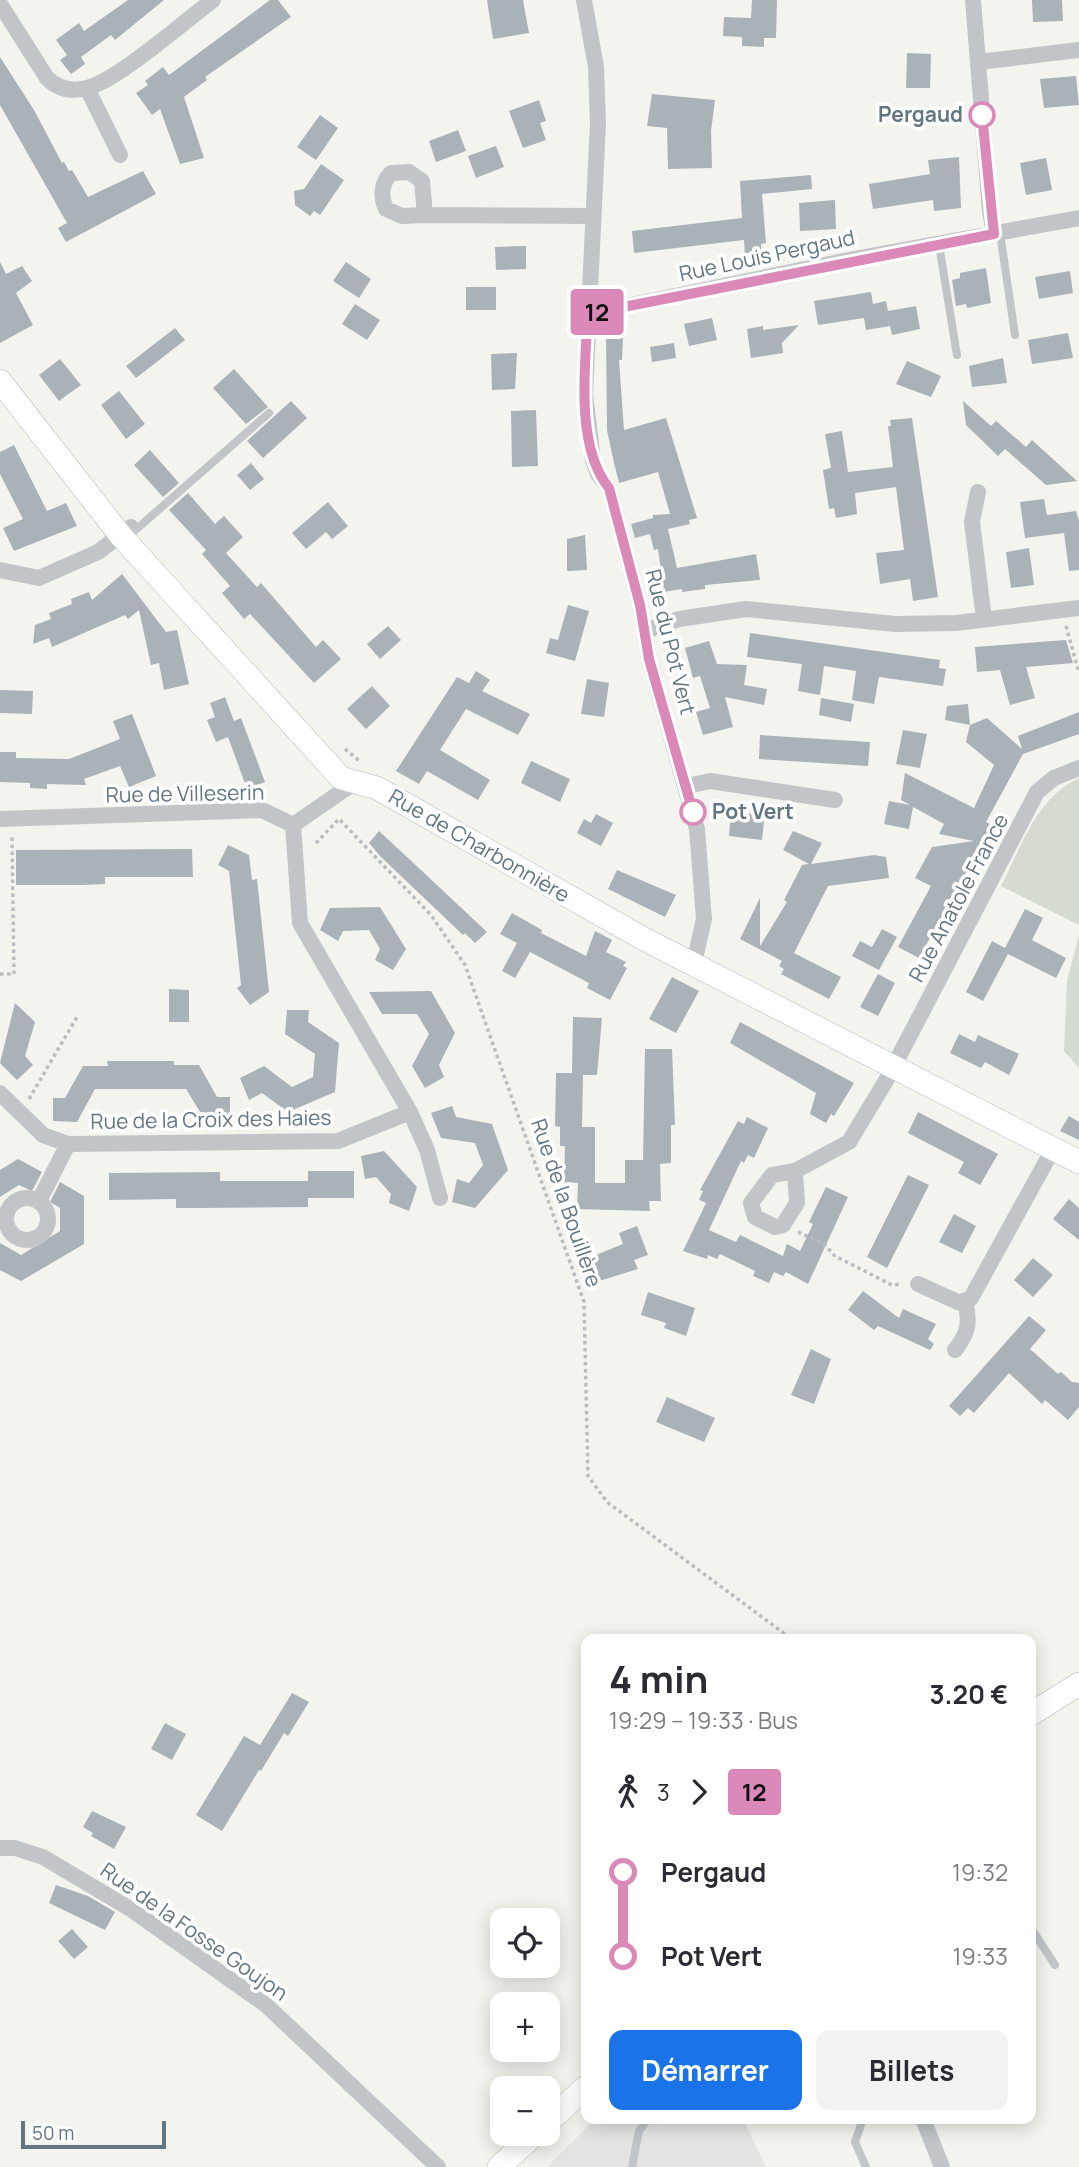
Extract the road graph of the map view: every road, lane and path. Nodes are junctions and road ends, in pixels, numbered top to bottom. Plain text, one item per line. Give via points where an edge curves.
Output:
1 (213, 0) edge
2 (584, 0) edge
3 (973, 0) edge
4 (0, 4) edge
5 (1079, 50) edge
6 (979, 62) junction
7 (87, 88) junction
8 (120, 155) dead end
9 (425, 215) dead end
10 (593, 216) junction
11 (1079, 218) edge
12 (997, 233) junction
13 (939, 245) junction
14 (588, 314) junction
15 (1015, 335) dead end
16 (957, 355) dead end
17 (0, 381) edge
18 (269, 413) dead end
19 (978, 492) dead end
20 (125, 534) junction
21 (0, 570) edge
22 (1079, 608) edge
23 (1064, 617) dead end
24 (984, 619) junction
25 (645, 631) junction
26 (1079, 673) edge
27 (337, 742) dead end
28 (1079, 768) edge
29 (359, 773) junction
30 (687, 786) junction
31 (835, 800) dead end
32 (6, 819) edge
33 (293, 825) junction
34 (316, 844) dead end
35 (694, 963) junction
36 (0, 974) edge
37 (77, 1017) dead end
38 (894, 1066) junction
39 (0, 1093) edge
40 (410, 1112) junction
41 (20, 1113) junction
42 (68, 1144) junction
43 (1053, 1149) junction
44 (1079, 1162) edge
45 (795, 1171) junction
46 (440, 1198) dead end
47 (39, 1201) dead end
48 (783, 1225) junction
49 (918, 1284) joint
50 (965, 1300) junction
51 (955, 1350) dead end
52 (785, 1634) edge
53 (1079, 1684) edge
54 (1036, 1711) edge
55 (0, 1848) edge
56 (1036, 1936) edge
57 (1055, 1965) dead end
58 (581, 2092) edge
59 (560, 2111) edge
60 (644, 2124) edge
61 (861, 2124) edge
62 (925, 2124) edge
63 (522, 2146) edge
64 (438, 2167) edge
65 (499, 2167) edge
66 (632, 2167) edge
67 (866, 2167) edge
68 (942, 2167) edge

1 - 7 street via 109,78
2 - 10 street, Rue du Pot Vert via 597,89
3 - 6 street
4 - 7 street via 56,87
5 - 6 street
6 - 12 street via 990,211
7 - 8 street
9 - 10 street
10 - 14 street, Rue du Pot Vert
11 - 12 street, Rue Louis Pergaud
12 - 13 street, Rue Louis Pergaud
12 - 15 lane
13 - 14 street, Rue Louis Pergaud
13 - 16 lane
14 - 25 street, Rue du Pot Vert via 587,428 597,474 609,488
17 - 20 street, Rue de Charbonnière
18 - 20 lane
19 - 24 street via 972,522
20 - 21 street via 98,552 39,578
20 - 29 street, Rue de Charbonnière via 341,778
22 - 24 street
23 - 26 path
24 - 25 street via 866,623 747,609 679,619
25 - 30 street, Rue du Pot Vert
27 - 29 path
28 - 38 street, Rue Anatole France via 1054,778 1037,792
29 - 33 street
29 - 35 street, Rue de Charbonnière via 377,788
30 - 31 street via 710,781
30 - 35 street, Rue du Pot Vert via 697,829 704,919
32 - 33 street, Rue de Villeserin via 262,810
32 - 36 path via 14,974
33 - 40 street via 300,923
34 - 52 path, Rue de la Bouillère via 339,819 431,915 465,965 584,1301 588,1476 607,1502
35 - 38 street, Rue de Charbonnière
37 - 41 path
38 - 43 street, Rue de Charbonnière
38 - 45 street, Rue Anatole France via 849,1142
39 - 41 street, Rue de la Croix des Haies
40 - 42 street, Rue de la Croix des Haies via 338,1141
40 - 46 street via 427,1150
41 - 42 street, Rue de la Croix des Haies via 43,1135
42 - 47 street, Rue de la Croix des Haies
43 - 44 street, Rue de Charbonnière
43 - 50 street via 971,1298
45 - 48 street via 797,1203
45 - 48 street, Rue Anatole France via 772,1175 751,1203 755,1217 775,1227
48 - 49 path via 892,1285
49 - 50 street via 960,1303
50 - 51 street via 968,1333
53 - 54 street
55 - 64 street, Rue de la Fosse Goujon via 43,1857 132,1910 266,2005
56 - 57 lane
58 - 59 street
60 - 66 lane
61 - 67 lane via 855,2142
62 - 68 street
63 - 65 street

